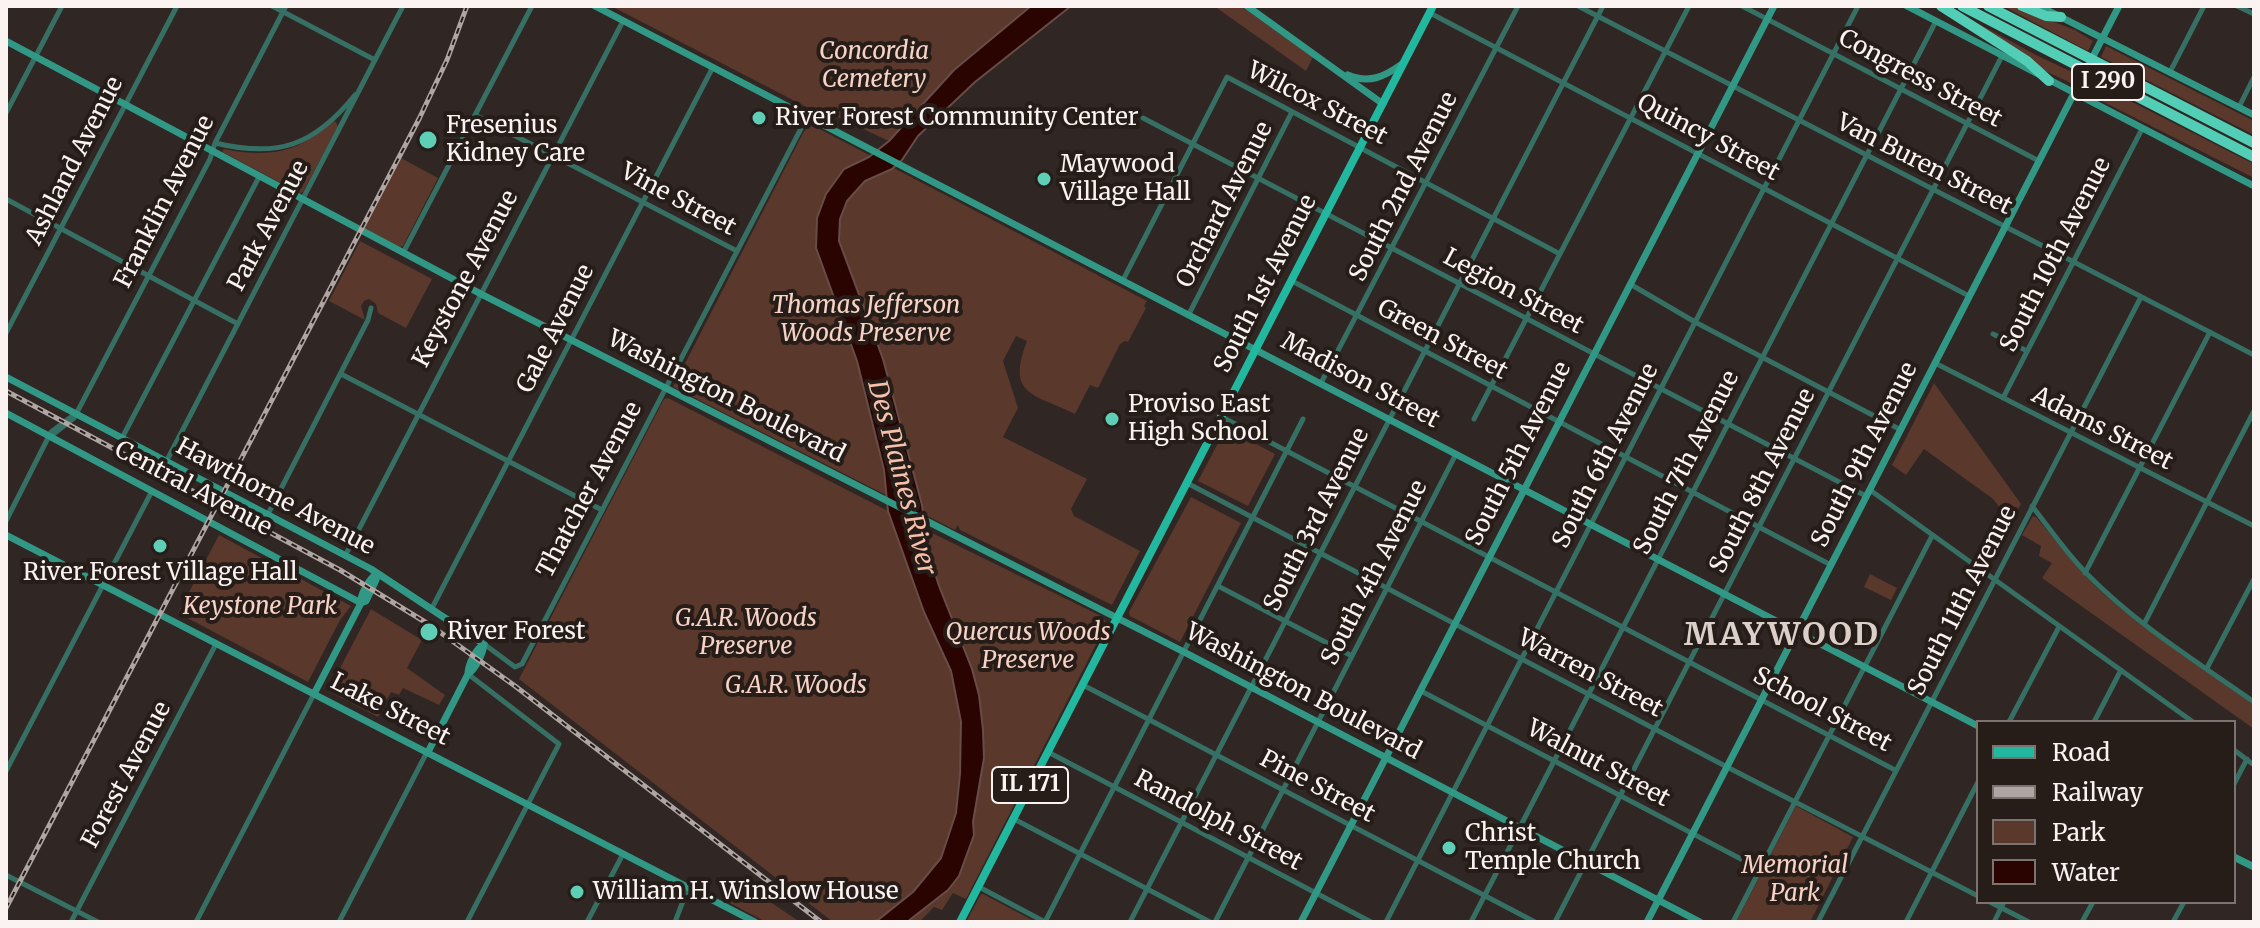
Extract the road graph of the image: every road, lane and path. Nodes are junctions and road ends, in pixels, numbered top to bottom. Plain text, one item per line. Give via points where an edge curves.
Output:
1 (62, 6) edge
2 (177, 6) edge
3 (272, 6) edge
4 (403, 6) edge
5 (532, 6) edge
6 (595, 6) edge
7 (1247, 6) edge
8 (1518, 6) edge
9 (1578, 6) edge
10 (1603, 6) edge
11 (1689, 6) edge
12 (1742, 6) edge
13 (1774, 6) edge
14 (1858, 6) edge
15 (1907, 6) edge
16 (1941, 6) edge
17 (1962, 6) edge
18 (1988, 6) edge
19 (2022, 6) edge
20 (2039, 6) edge
21 (2119, 6) edge
22 (2204, 6) edge
23 (2237, 6) edge
24 (284, 9) edge
25 (1431, 9) edge
26 (2254, 14) edge
27 (1597, 17) junction
28 (2061, 17) junction
29 (1767, 19) junction
30 (623, 21) junction
31 (1936, 21) junction
32 (6, 41) edge
33 (2100, 41) junction
34 (1497, 48) junction
35 (1665, 51) junction
36 (1833, 54) junction
37 (2002, 56) junction
38 (36, 57) junction
39 (375, 60) junction
40 (1404, 63) junction
41 (713, 67) junction
42 (1335, 69) junction
43 (2170, 72) junction
44 (2254, 77) edge
45 (364, 81) junction
46 (2049, 81) junction
47 (1563, 83) junction
48 (1732, 86) junction
49 (1900, 89) junction
50 (2075, 90) junction
51 (125, 104) junction
52 (1383, 104) junction
53 (2239, 107) junction
54 (1292, 112) junction
55 (6, 113) edge
56 (475, 115) junction
57 (2254, 115) edge
58 (807, 117) junction
59 (1143, 118) dead end
60 (1630, 118) junction
61 (1799, 120) junction
62 (1967, 124) junction
63 (2142, 129) junction
64 (2254, 143) edge
65 (1192, 145) junction
66 (1360, 147) junction
67 (214, 148) junction
68 (1697, 153) junction
69 (554, 155) junction
70 (1866, 155) junction
71 (2254, 157) edge
72 (2039, 161) junction
73 (259, 177) junction
74 (1258, 179) junction
75 (1427, 181) junction
76 (2254, 186) edge
77 (1764, 188) junction
78 (1933, 190) junction
79 (6, 199) edge
80 (302, 200) junction
81 (643, 202) junction
82 (1325, 214) junction
83 (1494, 217) junction
84 (1831, 223) junction
85 (2005, 227) junction
86 (61, 229) junction
87 (1392, 249) junction
88 (737, 251) junction
89 (403, 253) junction
90 (1560, 254) junction
91 (1898, 258) junction
92 (2073, 262) junction
93 (149, 277) junction
94 (1123, 280) junction
95 (1291, 281) junction
96 (1459, 284) junction
97 (1629, 284) junction
98 (481, 294) junction
99 (1969, 296) junction
100 (2141, 297) junction
101 (193, 300) junction
102 (371, 308) dead end
103 (1189, 314) junction
104 (1357, 315) junction
105 (1526, 319) junction
106 (1695, 322) junction
107 (238, 324) junction
108 (2210, 332) junction
109 (6, 333) edge
110 (1993, 334) dead end
111 (571, 340) junction
112 (1255, 349) junction
113 (1425, 351) junction
114 (2027, 351) junction
115 (1593, 354) junction
116 (2254, 355) edge
117 (1762, 356) junction
118 (1935, 363) junction
119 (341, 374) junction
120 (6, 377) edge
121 (1321, 383) junction
122 (1491, 386) junction
123 (1660, 389) junction
124 (665, 390) junction
125 (1828, 393) junction
126 (2003, 398) junction
127 (2254, 411) edge
128 (6, 413) edge
129 (75, 414) junction
130 (418, 415) junction
131 (1220, 416) junction
132 (1303, 419) dead end
133 (1389, 419) junction
134 (1474, 419) dead end
135 (1559, 421) junction
136 (1727, 424) junction
137 (1901, 430) junction
138 (2071, 432) junction
139 (51, 436) junction
140 (122, 439) junction
141 (1287, 451) junction
142 (1456, 454) junction
143 (1626, 457) junction
144 (1794, 459) junction
145 (508, 461) junction
146 (166, 462) junction
147 (2139, 468) junction
148 (1186, 482) junction
149 (1355, 486) junction
150 (1524, 489) junction
151 (152, 490) junction
152 (1692, 492) junction
153 (1868, 493) junction
154 (2208, 502) junction
155 (2032, 506) junction
156 (602, 510) junction
157 (267, 515) junction
158 (1253, 518) junction
159 (6, 521) edge
160 (1422, 521) junction
161 (1591, 524) junction
162 (2254, 526) edge
163 (1759, 527) junction
164 (6, 535) edge
165 (1932, 536) junction
166 (1320, 553) junction
167 (345, 556) junction
168 (1489, 556) junction
169 (1657, 559) junction
170 (1831, 565) junction
171 (377, 573) junction
172 (2085, 573) junction
173 (2254, 579) edge
174 (1995, 582) junction
175 (103, 585) junction
176 (1218, 586) junction
177 (1387, 588) junction
178 (1556, 591) junction
179 (1724, 594) junction
180 (361, 603) junction
181 (432, 608) junction
182 (1116, 618) junction
183 (1285, 621) junction
184 (1454, 623) junction
185 (2144, 624) junction
186 (1623, 626) junction
187 (2059, 627) junction
188 (1796, 632) junction
189 (216, 644) junction
190 (484, 644) junction
191 (1184, 652) junction
192 (1352, 656) junction
193 (1522, 659) junction
194 (1690, 661) junction
195 (517, 667) joint
196 (1864, 667) junction
197 (2207, 668) junction
198 (2121, 670) junction
199 (468, 674) junction
200 (1082, 684) junction
201 (1251, 687) junction
202 (1420, 690) junction
203 (314, 694) junction
204 (1588, 694) junction
205 (1762, 699) junction
206 (1931, 701) junction
207 (2254, 702) edge
208 (2182, 719) edge
209 (1149, 720) junction
210 (2010, 720) edge
211 (2095, 720) edge
212 (1318, 722) junction
213 (1976, 725) edge
214 (1487, 726) junction
215 (1655, 729) junction
216 (1829, 735) junction
217 (2236, 751) edge
218 (428, 752) junction
219 (1047, 752) junction
220 (1216, 754) junction
221 (1385, 758) junction
222 (2247, 759) junction
223 (1553, 760) junction
224 (2254, 765) edge
225 (1727, 767) junction
226 (1895, 770) junction
227 (6, 771) edge
228 (2236, 780) edge
229 (1976, 786) edge
230 (1115, 787) junction
231 (1283, 789) junction
232 (1452, 793) junction
233 (1620, 796) junction
234 (1795, 802) junction
235 (528, 804) junction
236 (1013, 818) junction
237 (1181, 822) junction
238 (1351, 825) junction
239 (1519, 828) junction
240 (1693, 834) junction
241 (1862, 836) junction
242 (623, 854) junction
243 (1080, 854) junction
244 (1248, 857) junction
245 (2236, 858) edge
246 (1418, 860) junction
247 (1586, 863) junction
248 (2254, 867) edge
249 (1760, 869) junction
250 (1932, 872) junction
251 (6, 875) edge
252 (978, 886) junction
253 (688, 888) junction
254 (1147, 889) junction
255 (1316, 893) junction
256 (1976, 895) edge
257 (1485, 896) junction
258 (1658, 901) junction
259 (2092, 904) edge
260 (2183, 904) edge
261 (2003, 905) edge
262 (76, 911) junction
263 (71, 922) edge
264 (98, 922) edge
265 (196, 922) edge
266 (339, 922) edge
267 (467, 922) edge
268 (587, 922) edge
269 (675, 922) edge
270 (755, 922) edge
271 (960, 922) edge
272 (1045, 922) edge
273 (1130, 922) edge
274 (1212, 922) edge
275 (1301, 922) edge
276 (1371, 922) edge
277 (1386, 922) edge
278 (1471, 922) edge
279 (1535, 922) edge
280 (1555, 922) edge
281 (1647, 922) edge
282 (1700, 922) edge
283 (1733, 922) edge
284 (1818, 922) edge
285 (1906, 922) edge
286 (1994, 922) edge
287 (2029, 922) edge
288 (2082, 922) edge
289 (2173, 922) edge

1 - 38 street
2 - 51 street, Ashland Avenue
3 - 24 street
4 - 39 street, Park Avenue
5 - 56 street
6 - 30 street, Madison Street
7 - 42 street
8 - 34 street, South 2nd Avenue
9 - 27 street, Van Buren Street
10 - 27 street, South 3rd Avenue
11 - 35 street
12 - 29 street, Congress Street
13 - 29 street, South 5th Avenue
14 - 36 street, South 6th Avenue
15 - 31 street
16 - 46 highway
17 - 71 highway, I 290
18 - 64 highway, I 290
19 - 28 highway
20 - 28 street
21 - 33 street, South 9th Avenue
22 - 43 street
23 - 26 street
24 - 39 street
24 - 67 street, Franklin Avenue
25 - 34 street, Quincy Street
25 - 40 main road, South 1st Avenue / IL 171
27 - 35 street, Van Buren Street
27 - 47 street, South 3rd Avenue
28 - 33 street
29 - 36 street, Congress Street
29 - 48 street, South 5th Avenue
30 - 41 street, Madison Street
30 - 69 street, Keystone Avenue
31 - 37 street
31 - 49 street, South 7th Avenue
32 - 38 street, Washington Boulevard
33 - 43 street
33 - 50 street, South 9th Avenue
34 - 47 street, Quincy Street
34 - 75 street, South 2nd Avenue
35 - 48 street, Van Buren Street
35 - 60 street
36 - 49 street, Congress Street
36 - 61 street, South 6th Avenue
37 - 46 street
37 - 62 street, South 8th Avenue
38 - 51 street, Washington Boulevard
38 - 55 street
39 - 45 street, Park Avenue
40 - 42 street via 1376,79 1357,79
40 - 52 main road, South 1st Avenue / IL 171
41 - 58 street, Madison Street
41 - 81 street, Gale Avenue
42 - 52 street
43 - 53 street
44 - 53 street
45 - 67 street via 329,121 285,148
45 - 80 street, Park Avenue
46 - 50 street
47 - 60 street, Quincy Street
47 - 83 street, South 3rd Avenue
48 - 61 street, Van Buren Street
48 - 68 street, South 5th Avenue
49 - 62 street, Congress Street
49 - 70 street, South 7th Avenue
50 - 63 street
50 - 72 street, South 9th Avenue
51 - 67 street, Washington Boulevard
51 - 86 street, Ashland Avenue
52 - 66 main road, South 1st Avenue / IL 171
53 - 57 street
54 - 65 street, Wilcox Street via 1227,77
54 - 66 street, Wilcox Street
54 - 74 street, Orchard Avenue
56 - 69 street, Vine Street
56 - 89 street
58 - 88 street, Thatcher Avenue
58 - 94 street, Madison Street
59 - 65 street, Legion Street
60 - 68 street, Quincy Street
60 - 90 street
61 - 70 street, Van Buren Street
61 - 77 street, South 6th Avenue
62 - 72 street, Congress Street
62 - 78 street, South 8th Avenue
63 - 76 street
63 - 92 street, South 10th Avenue
65 - 74 street, Legion Street
65 - 94 street
66 - 75 street, Wilcox Street
66 - 82 main road, South 1st Avenue / IL 171
67 - 73 street, Washington Boulevard
67 - 93 street, Franklin Avenue
68 - 77 street, Quincy Street
68 - 97 street, South 5th Avenue
69 - 81 street, Vine Street
69 - 98 street, Keystone Avenue
70 - 78 street, Van Buren Street
70 - 84 street, South 7th Avenue
72 - 85 street, South 9th Avenue
73 - 80 street, Washington Boulevard
73 - 101 street
74 - 82 street, Legion Street
74 - 103 street, Orchard Avenue
75 - 83 street, Wilcox Street
75 - 87 street, South 2nd Avenue
77 - 84 street, Quincy Street
77 - 106 street, South 6th Avenue
78 - 85 street, Van Buren Street
78 - 91 street, South 8th Avenue
79 - 86 street
80 - 89 street, Washington Boulevard
80 - 107 street, Park Avenue
81 - 88 street, Vine Street
81 - 111 street, Gale Avenue
82 - 87 street, Legion Street
82 - 95 main road, South 1st Avenue / IL 171
83 - 90 street, Wilcox Street
83 - 96 street, South 3rd Avenue
84 - 91 street, Quincy Street
84 - 117 street, South 7th Avenue
85 - 92 street, Van Buren Street
85 - 99 street, South 9th Avenue
86 - 93 street
86 - 109 street, Ashland Avenue
87 - 96 street, Legion Street
87 - 104 street, South 2nd Avenue
88 - 124 street, Thatcher Avenue
89 - 98 street, Washington Boulevard
90 - 105 street
91 - 99 street, Quincy Street
91 - 125 street, South 8th Avenue
92 - 100 street, Van Buren Street
92 - 114 street, South 10th Avenue
93 - 101 street
93 - 129 street, Franklin Avenue
94 - 103 street, Madison Street
95 - 104 street, Green Street
95 - 112 main road, South 1st Avenue / IL 171
96 - 105 street, Legion Street
96 - 113 street, South 3rd Avenue
97 - 106 street
97 - 115 street, South 5th Avenue
98 - 111 street, Washington Boulevard
98 - 130 street, Keystone Avenue
99 - 118 street, South 9th Avenue
100 - 108 street, Van Buren Street
100 - 138 street, South 11th Avenue
101 - 107 street
101 - 140 street
102 - 119 street
103 - 112 street, Madison Street
104 - 113 street, Green Street
104 - 121 street, South 2nd Avenue
105 - 115 street, Legion Street
105 - 122 street
106 - 117 street
106 - 123 street, South 6th Avenue
107 - 146 street, Park Avenue
108 - 116 street, Van Buren Street
108 - 147 street
110 - 114 street
111 - 124 street, Washington Boulevard
111 - 145 street, Gale Avenue
112 - 121 street, Madison Street
112 - 131 main road, South 1st Avenue / IL 171
113 - 122 street, Green Street
113 - 133 street, South 3rd Avenue
114 - 126 street, South 10th Avenue
115 - 123 street, Legion Street
115 - 135 street, South 5th Avenue
117 - 125 street
117 - 136 street, South 7th Avenue
118 - 126 street, Adams Street
118 - 137 street, South 9th Avenue
119 - 130 street
119 - 157 street
120 - 129 street, Hawthorne Avenue
121 - 133 street, Madison Street
122 - 134 street
122 - 135 street, Green Street
123 - 136 street, Legion Street
123 - 143 street, South 6th Avenue
124 - 156 street, Thatcher Avenue
124 - 182 street, Washington Boulevard
125 - 137 street
125 - 144 street, South 8th Avenue
126 - 138 street, Adams Street
127 - 154 street
128 - 139 street, Central Avenue
129 - 139 street, Franklin Avenue
129 - 140 street, Hawthorne Avenue
130 - 145 street
130 - 167 street, Keystone Avenue
131 - 141 street, School Street
131 - 148 main road, South 1st Avenue / IL 171
132 - 141 street
133 - 142 street, Madison Street
133 - 149 street, South 3rd Avenue
135 - 143 street, Green Street
135 - 150 street, South 5th Avenue
136 - 144 street, Legion Street
136 - 152 street, South 7th Avenue
137 - 153 street, South 9th Avenue
138 - 147 street, Adams Street
138 - 155 street, South 11th Avenue
139 - 151 street, Central Avenue
139 - 159 street, Franklin Avenue
140 - 146 street, Hawthorne Avenue
141 - 149 street, School Street
141 - 158 street
142 - 150 street, Madison Street
142 - 160 street, South 4th Avenue
143 - 152 street, Green Street
143 - 161 street, South 6th Avenue
144 - 153 street, Legion Street
144 - 163 street, South 8th Avenue
145 - 156 street
145 - 181 street, Gale Avenue
146 - 157 street, Hawthorne Avenue
147 - 154 street, Adams Street
147 - 172 street
148 - 158 street, Warren Street
148 - 182 main road, South 1st Avenue / IL 171
149 - 160 street, School Street
149 - 166 street, South 3rd Avenue
150 - 161 street, Madison Street
150 - 168 street, South 5th Avenue
151 - 175 street
151 - 180 street, Central Avenue
152 - 163 street, Green Street
152 - 169 street, South 7th Avenue
153 - 165 street, Legion Street
153 - 170 street, South 9th Avenue
154 - 162 street, Adams Street
154 - 185 street
155 - 172 street
155 - 174 street, South 11th Avenue
156 - 195 street, Thatcher Avenue
157 - 167 street, Hawthorne Avenue
158 - 166 street, Warren Street
158 - 176 street
160 - 168 street, School Street
160 - 177 street, South 4th Avenue
161 - 169 street, Madison Street
161 - 178 street, South 6th Avenue
163 - 170 street, Green Street
163 - 179 street, South 8th Avenue
164 - 175 street, Lake Street
165 - 174 street, Legion Street
165 - 196 street
166 - 177 street, Warren Street
166 - 183 street, South 3rd Avenue
167 - 171 street, Hawthorne Avenue
168 - 178 street, School Street
168 - 184 street, South 5th Avenue
169 - 179 street, Madison Street
169 - 186 street, South 7th Avenue
170 - 188 street, South 9th Avenue
171 - 180 street
171 - 181 street, Hawthorne Avenue
172 - 185 street
173 - 197 street
174 - 187 street, Legion Street
174 - 206 street, South 11th Avenue
175 - 189 street, Lake Street
175 - 227 street
176 - 183 street
176 - 191 street
177 - 184 street, Warren Street
177 - 192 street, South 4th Avenue
178 - 186 street, School Street
178 - 193 street, South 6th Avenue
179 - 188 street, Madison Street
179 - 194 street, South 8th Avenue
180 - 203 street
181 - 190 street, Hawthorne Avenue
182 - 191 street, Washington Boulevard
182 - 200 main road, South 1st Avenue / IL 171
183 - 192 street
183 - 201 street, South 3rd Avenue
184 - 193 street, Warren Street
184 - 202 street, South 5th Avenue
185 - 197 street
186 - 194 street, School Street
186 - 204 street, South 7th Avenue
187 - 198 street, Legion Street
187 - 210 street
188 - 196 street, Madison Street
188 - 205 street, South 9th Avenue
189 - 203 street, Lake Street
189 - 262 street, Forest Avenue
190 - 195 street, Hawthorne Avenue
190 - 199 street
191 - 201 street, Washington Boulevard
191 - 209 street
192 - 212 street, South 4th Avenue
193 - 204 street, Warren Street
193 - 214 street, South 6th Avenue
194 - 205 street, School Street
194 - 215 street, South 8th Avenue
196 - 206 street, Madison Street
196 - 216 street
197 - 207 street
198 - 208 street, Legion Street
198 - 211 street
199 - 218 street
199 - 235 street via 559,744
200 - 209 street, Pine Street
200 - 219 main road, South 1st Avenue / IL 171
201 - 212 street, Washington Boulevard
201 - 220 street, South 3rd Avenue
202 - 214 street, Walnut Street
202 - 221 street, South 5th Avenue
203 - 218 street, Lake Street
203 - 265 street
204 - 215 street, Warren Street
204 - 223 street, South 7th Avenue
205 - 216 street, School Street
205 - 225 street, South 9th Avenue
206 - 213 street, Madison Street
206 - 226 street, South 11th Avenue
209 - 220 street, Pine Street
209 - 230 street
212 - 221 street, Washington Boulevard
212 - 231 street, South 4th Avenue
214 - 223 street, Walnut Street
214 - 232 street, South 6th Avenue
215 - 225 street, Warren Street
215 - 233 street, South 8th Avenue
216 - 226 street, School Street
216 - 234 street
217 - 222 street
218 - 235 street, Lake Street
218 - 266 street
219 - 230 street, Randolph Street
219 - 236 main road, South 1st Avenue / IL 171
220 - 231 street, Pine Street
220 - 237 street, South 3rd Avenue
221 - 232 street, Washington Boulevard
221 - 238 street, South 5th Avenue
222 - 224 street
222 - 228 street
223 - 233 street, Walnut Street
223 - 239 street, South 7th Avenue
225 - 234 street, Warren Street
225 - 240 street, South 9th Avenue
226 - 241 street, South 11th Avenue
229 - 250 street
230 - 237 street, Randolph Street
230 - 243 street
231 - 238 street, Pine Street
231 - 244 street, South 4th Avenue
232 - 239 street, Washington Boulevard
232 - 246 street, South 6th Avenue
233 - 240 street, Walnut Street
233 - 247 street, South 8th Avenue
234 - 241 street, Warren Street
234 - 249 street
235 - 242 street, Lake Street
235 - 267 street
236 - 243 street
236 - 252 main road, South 1st Avenue / IL 171
237 - 244 street, Randolph Street
237 - 254 street, South 3rd Avenue
238 - 246 street, Pine Street
238 - 255 street, South 5th Avenue
239 - 247 street, Washington Boulevard
239 - 257 street, South 7th Avenue
240 - 249 street, Walnut Street
240 - 258 street, South 9th Avenue
241 - 250 street, Warren Street
241 - 284 street, South 11th Avenue
242 - 253 street, Lake Street
242 - 268 street
243 - 254 street
243 - 272 street
244 - 255 street, Randolph Street
244 - 274 street, South 4th Avenue
245 - 248 street
246 - 257 street, Pine Street
246 - 277 street, South 6th Avenue
247 - 258 street, Washington Boulevard
247 - 280 street, South 8th Avenue
249 - 283 street
250 - 256 street, Warren Street
250 - 285 street
251 - 262 street
252 - 271 main road, South 1st Avenue / IL 171
252 - 272 street
253 - 269 street
253 - 270 street, Lake Street
254 - 273 street, South 3rd Avenue
254 - 274 street
255 - 275 street, South 5th Avenue
255 - 276 street, Randolph Street
257 - 278 street, South 7th Avenue
257 - 279 street, Pine Street
258 - 281 street, South 9th Avenue
258 - 282 street, Washington Boulevard
259 - 288 street
260 - 289 street
261 - 286 street
261 - 287 street
262 - 263 street, Forest Avenue
262 - 264 street

